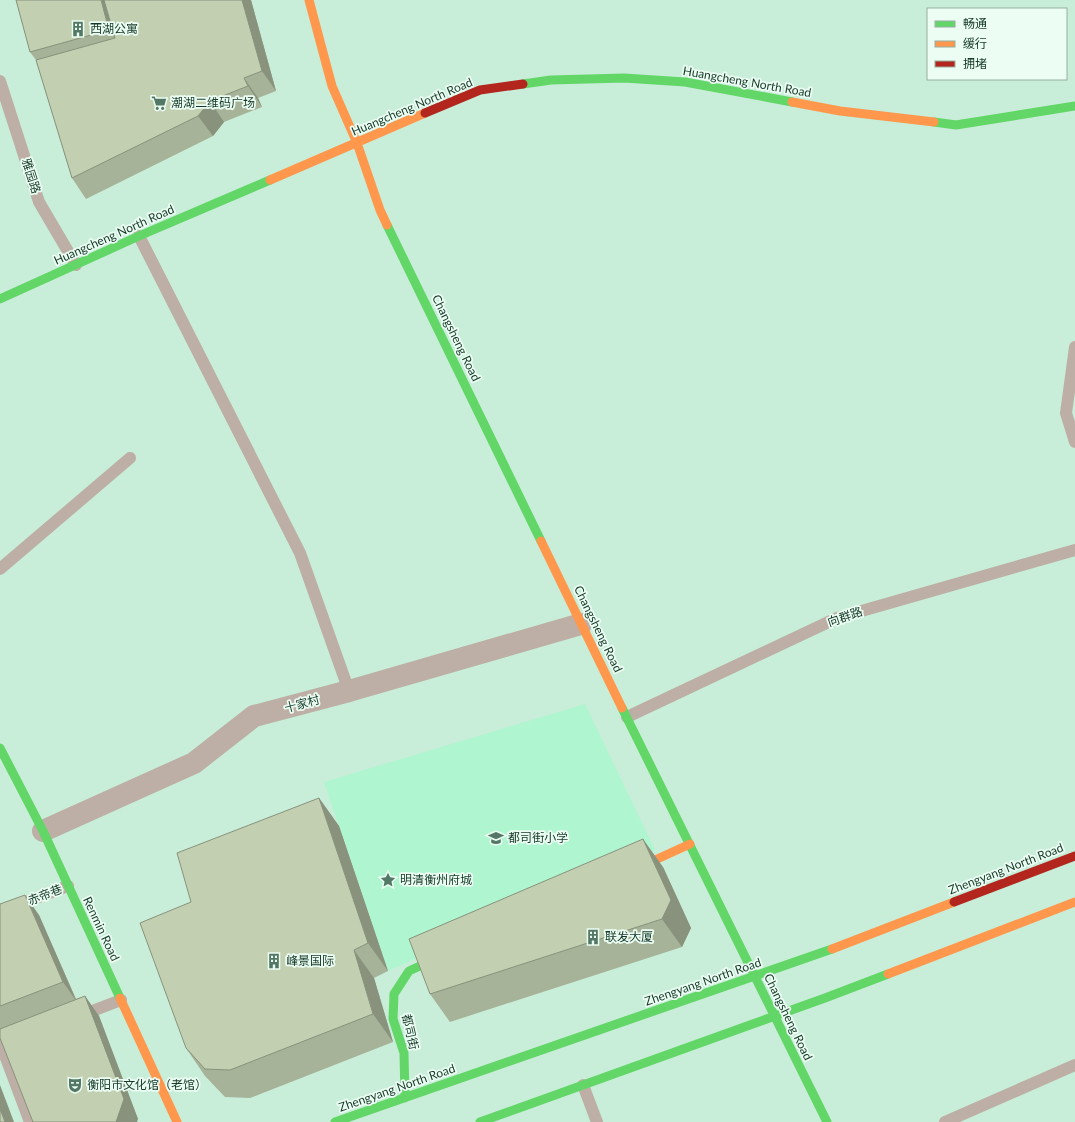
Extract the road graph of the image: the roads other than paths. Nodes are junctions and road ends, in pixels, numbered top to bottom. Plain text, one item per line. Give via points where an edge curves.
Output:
1 (310, 0) edge
2 (0, 81) edge
3 (347, 98) dead end
4 (1075, 106) edge
5 (356, 143) junction
6 (139, 236) junction
7 (76, 265) junction
8 (0, 299) edge
9 (1075, 347) edge
10 (1075, 442) edge
11 (130, 458) dead end
12 (1075, 550) edge
13 (0, 569) edge
14 (581, 624) junction
15 (349, 691) junction
16 (627, 717) junction
17 (0, 748) edge
18 (43, 831) junction
19 (690, 844) junction
20 (1075, 856) edge
21 (625, 873) edge
22 (68, 886) junction
23 (1075, 902) edge
24 (0, 912) edge
25 (452, 952) edge
26 (755, 977) junction
27 (121, 1000) junction
28 (774, 1016) junction
29 (71, 1019) edge
30 (15, 1040) edge
31 (0, 1045) edge
32 (1075, 1065) edge
33 (583, 1085) junction
34 (405, 1098) junction
35 (30, 1122) edge
36 (177, 1122) edge
37 (335, 1122) edge
38 (480, 1122) edge
39 (597, 1122) edge
40 (827, 1122) edge
41 (944, 1122) edge

1 - 5 street, Changsheng Road via 332,86
2 - 7 lane, 雅园路 via 40,202
3 - 5 street, Changsheng Road
4 - 5 street, Huangcheng North Road via 956,125 840,111 685,82 624,78 551,80 480,90
5 - 6 street, Huangcheng North Road
5 - 14 street, Changsheng Road via 380,210
6 - 7 street, Huangcheng North Road
6 - 15 lane via 300,553
7 - 8 street, Huangcheng North Road
9 - 10 lane via 1066,413
11 - 13 lane
12 - 16 lane, 向群路 via 837,618
14 - 15 street, 十家村
14 - 16 street, Changsheng Road
15 - 18 street, 十家村 via 254,716 194,763
16 - 19 street, Changsheng Road
17 - 18 street, Renmin Road
18 - 22 street, Renmin Road
19 - 21 street
19 - 26 street, Changsheng Road
20 - 26 street, Zhengyang North Road
22 - 24 lane, 赤帝巷
22 - 27 street, Renmin Road
23 - 28 street
25 - 34 street, 都司街 via 409,971 394,994 393,1019 404,1053
26 - 28 street, Changsheng Road
26 - 34 street, Zhengyang North Road
27 - 29 lane
27 - 36 street, Renmin Road
28 - 33 street
28 - 40 street, Changsheng Road
30 - 31 lane
31 - 35 lane
32 - 41 lane
33 - 38 street
33 - 39 lane
34 - 37 street, Zhengyang North Road

